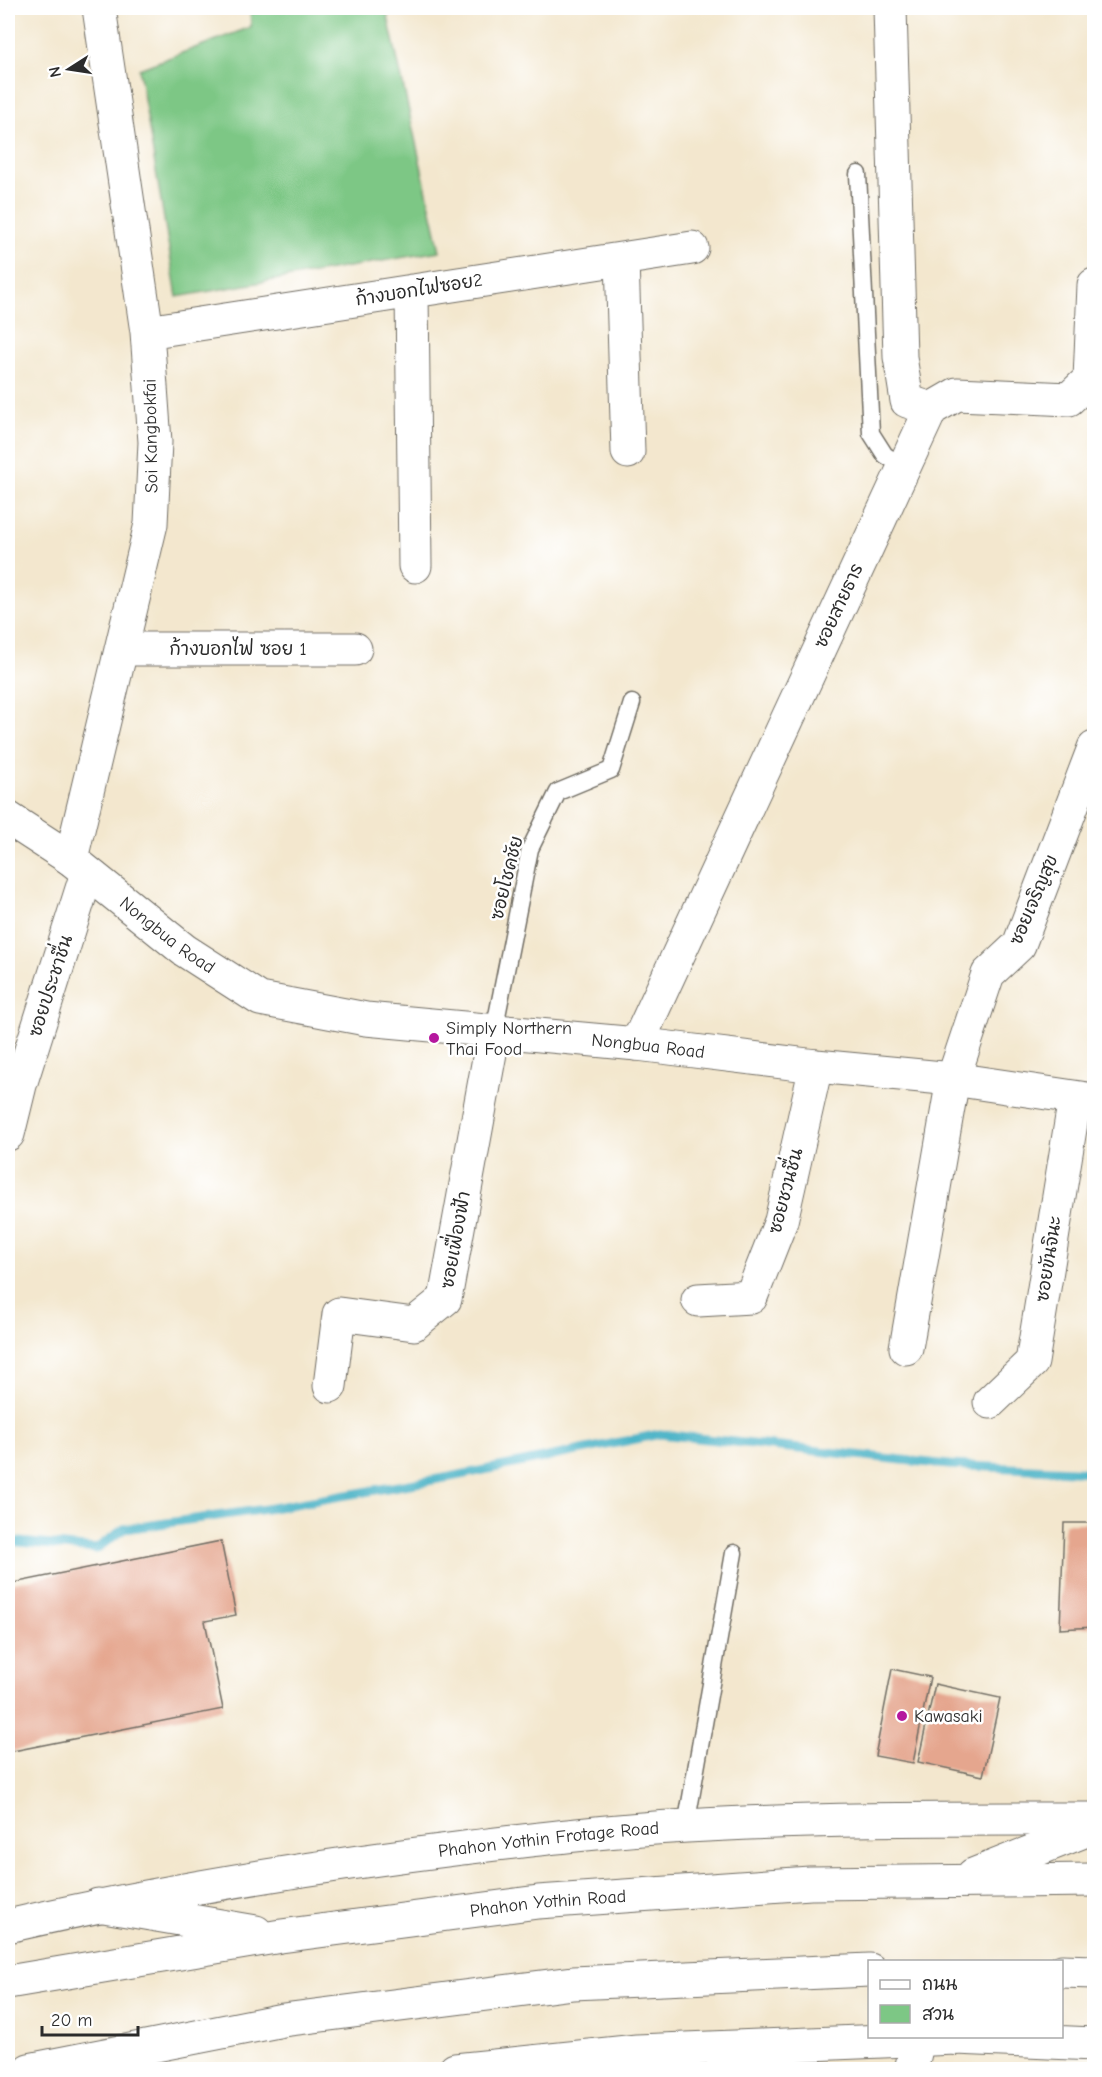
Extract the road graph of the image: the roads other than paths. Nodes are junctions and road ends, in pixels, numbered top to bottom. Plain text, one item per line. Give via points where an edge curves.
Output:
1 (99, 8) edge
2 (890, 8) edge
3 (858, 174) dead end
4 (692, 248) dead end
5 (622, 259) junction
6 (881, 285) junction
7 (1095, 285) edge
8 (412, 291) junction
9 (147, 333) junction
10 (931, 409) junction
11 (628, 452) dead end
12 (904, 467) junction
13 (415, 566) dead end
14 (121, 649) junction
15 (355, 649) dead end
16 (632, 703) dead end
17 (1095, 748) edge
18 (8, 818) edge
19 (79, 866) junction
20 (494, 1031) junction
21 (637, 1044) junction
22 (816, 1066) junction
23 (953, 1079) junction
24 (1085, 1099) edge
25 (8, 1134) edge
26 (698, 1300) dead end
27 (906, 1348) dead end
28 (330, 1386) dead end
29 (990, 1402) dead end
30 (734, 1552) dead end
31 (1095, 1819) edge
32 (686, 1826) junction
33 (1095, 1827) edge
34 (1095, 1880) edge
35 (954, 1883) junction
36 (98, 1905) junction
37 (8, 1926) edge
38 (281, 1936) junction
39 (1063, 1971) edge
40 (1095, 1972) edge
41 (860, 1976) edge
42 (8, 1982) edge
43 (953, 2038) edge
44 (975, 2038) edge
45 (1095, 2044) edge
46 (914, 2055) edge
47 (29, 2070) edge
48 (455, 2070) edge

1 - 9 street, Soi Kangbokfai
2 - 6 street
3 - 6 lane
4 - 5 street, ก้างบอกไฟซอย2
5 - 8 street, ก้างบอกไฟซอย2
5 - 11 street
6 - 10 street via 907,401
6 - 12 lane via 871,433 885,454
7 - 10 street via 1090,379 1069,399 957,394
8 - 9 street, ก้างบอกไฟซอย2
8 - 13 street
9 - 14 street, Soi Kangbokfai via 155,442 152,524
10 - 12 street, ซอยสายธาร
12 - 21 street, ซอยสายธาร
14 - 15 street, ก้างบอกไฟ ซอย 1
14 - 19 street, Soi Kangbokfai
16 - 20 lane, ซอยโชคชัย via 610,770 558,792 530,849
17 - 23 street, ซอยเจริญสุข via 1019,945 988,975
18 - 19 street, Nongbua Road
19 - 20 street, Nongbua Road via 184,950 260,999 366,1019
19 - 25 street, ซอยประชาชื่น
20 - 21 street, Nongbua Road
20 - 28 street, ซอยเฟื่องฟ้า via 445,1299 414,1324 339,1314
21 - 22 street, Nongbua Road
22 - 23 street, Nongbua Road
22 - 26 street, ซอยชวนชื่น via 782,1221 751,1297
23 - 24 street, Nongbua Road
23 - 27 street, ซอยเจริญสุข
24 - 29 street, ซอยขันจินะ via 1032,1362
30 - 32 lane
31 - 32 street, Phahon Yothin Frotage Road
32 - 36 street, Phahon Yothin Frotage Road via 347,1862
33 - 35 street
34 - 35 street, Phahon Yothin Road
35 - 38 street, Phahon Yothin Road via 810,1883 538,1902
36 - 37 street, Phahon Yothin Frotage Road
36 - 38 street
38 - 42 street, Phahon Yothin Road
39 - 40 street
41 - 47 street via 573,1983 283,2020
43 - 46 street
44 - 45 street
46 - 48 street via 637,2051

